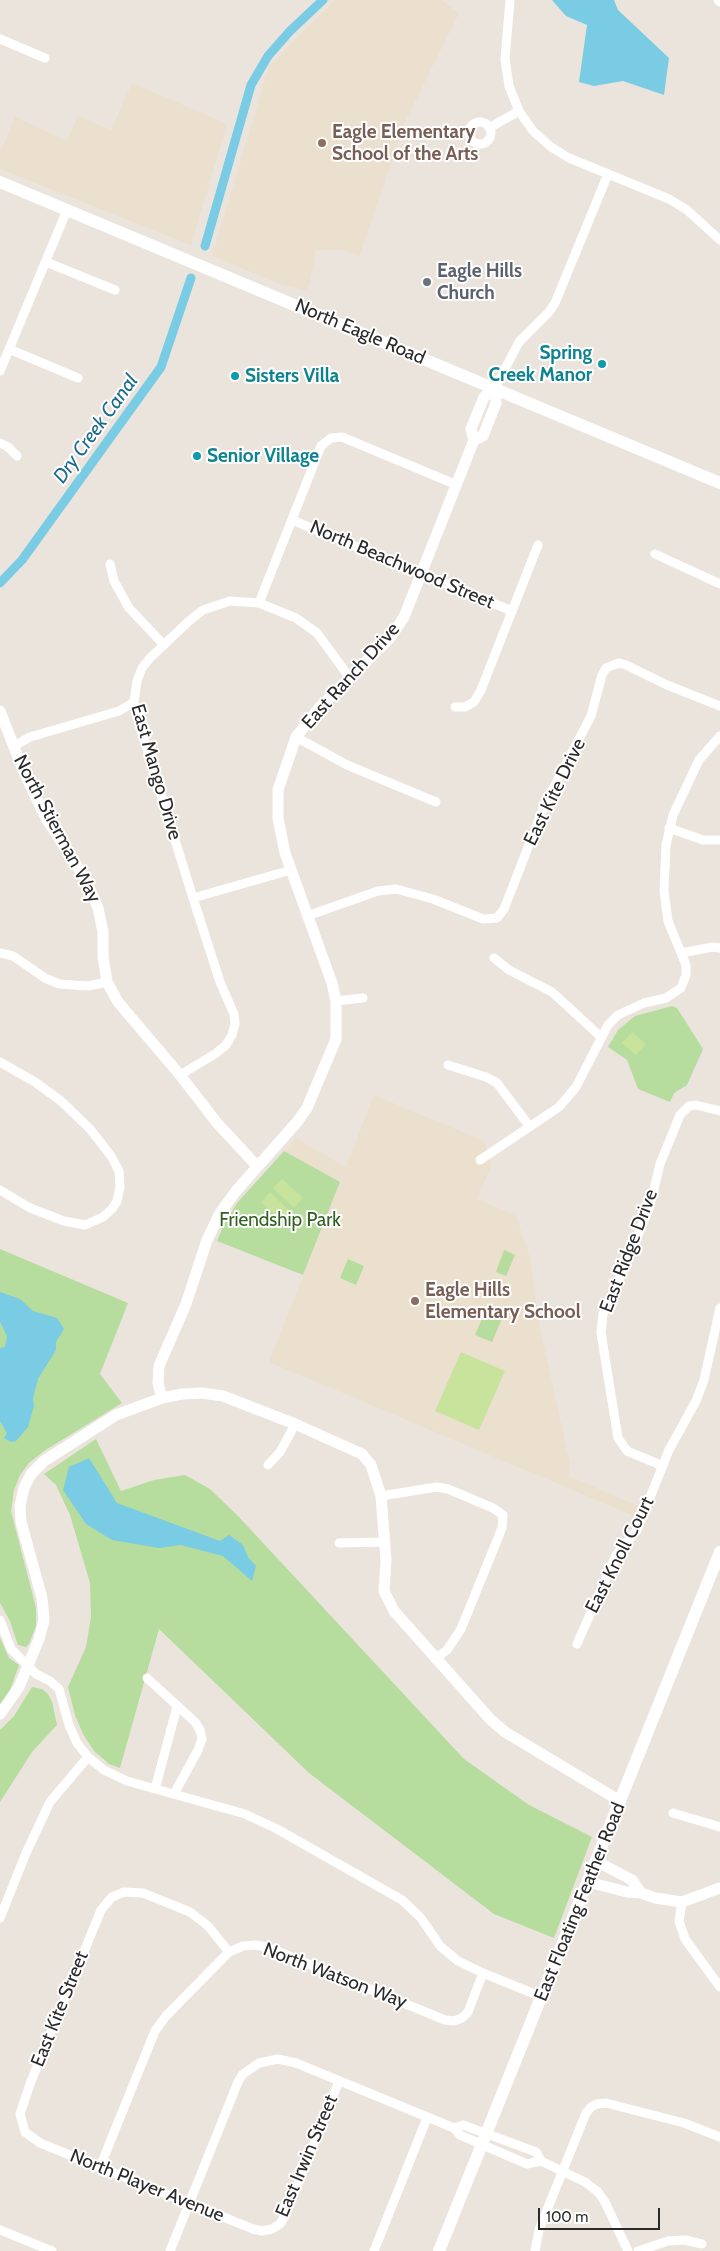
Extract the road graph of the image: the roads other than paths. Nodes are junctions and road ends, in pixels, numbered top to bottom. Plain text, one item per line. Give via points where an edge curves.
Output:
1 (510, 0) edge
2 (0, 39) edge
3 (45, 58) dead end
4 (519, 111) junction
5 (489, 128) dead end
6 (608, 174) junction
7 (0, 182) edge
8 (67, 210) junction
9 (720, 240) edge
10 (46, 262) junction
11 (115, 290) dead end
12 (9, 349) junction
13 (0, 371) edge
14 (78, 378) dead end
15 (495, 388) junction
16 (0, 443) edge
17 (17, 456) dead end
18 (720, 483) edge
19 (457, 485) junction
20 (292, 520) junction
21 (538, 545) dead end
22 (655, 554) dead end
23 (110, 564) dead end
24 (421, 574) junction
25 (720, 584) edge
26 (259, 603) junction
27 (512, 611) junction
28 (164, 645) junction
29 (350, 678) junction
30 (134, 702) junction
31 (720, 706) edge
32 (455, 707) dead end
33 (0, 710) edge
34 (720, 736) edge
35 (296, 737) junction
36 (14, 746) junction
37 (436, 802) dead end
38 (669, 828) junction
39 (720, 840) edge
40 (291, 870) junction
41 (193, 898) junction
42 (307, 916) junction
43 (720, 948) edge
44 (0, 953) edge
45 (681, 953) junction
46 (494, 958) dead end
47 (108, 982) junction
48 (363, 998) dead end
49 (336, 1001) junction
50 (601, 1036) junction
51 (0, 1062) edge
52 (448, 1065) dead end
53 (180, 1075) junction
54 (720, 1111) edge
55 (530, 1127) junction
56 (480, 1160) dead end
57 (257, 1166) junction
58 (0, 1190) edge
59 (720, 1308) edge
60 (162, 1398) junction
61 (294, 1424) junction
62 (268, 1466) dead end
63 (663, 1466) junction
64 (381, 1496) junction
65 (386, 1542) junction
66 (339, 1543) dead end
67 (720, 1552) edge
68 (0, 1620) edge
69 (577, 1644) dead end
70 (435, 1659) junction
71 (28, 1665) junction
72 (147, 1678) dead end
73 (177, 1707) junction
74 (0, 1714) edge
75 (88, 1757) junction
76 (155, 1789) junction
77 (174, 1794) junction
78 (620, 1802) junction
79 (673, 1813) dead end
80 (720, 1827) edge
81 (596, 1861) junction
82 (588, 1882) junction
83 (720, 1888) edge
84 (641, 1893) junction
85 (682, 1902) junction
86 (0, 1918) edge
87 (229, 1952) junction
88 (483, 1974) junction
89 (720, 1987) edge
90 (542, 1997) junction
91 (339, 2081) junction
92 (427, 2118) junction
93 (25, 2132) joint
94 (720, 2137) edge
95 (485, 2139) junction
96 (541, 2161) junction
97 (100, 2168) junction
98 (562, 2172) junction
99 (189, 2203) junction
100 (272, 2229) joint
101 (0, 2230) edge
102 (702, 2244) dead end
103 (52, 2251) edge
104 (170, 2251) edge
105 (374, 2251) edge
106 (439, 2251) edge
107 (535, 2251) edge
108 (628, 2251) edge
109 (638, 2251) edge

1 - 4 street via 505,59 509,86
2 - 3 street
4 - 5 street
4 - 6 street via 533,131 551,147
6 - 9 street via 669,199 687,210
6 - 15 street via 550,312 519,342
7 - 8 main road, North Eagle Road
8 - 10 street
8 - 15 main road, North Eagle Road
10 - 11 street
10 - 12 street
12 - 13 street
12 - 14 street
15 - 18 main road, North Eagle Road
15 - 19 street, East Ranch Drive via 496,403 483,436 474,440
16 - 17 street
19 - 20 street via 342,437 330,438 321,446
19 - 24 street, East Ranch Drive
20 - 24 street, North Beachwood Street
20 - 26 street
21 - 27 street
22 - 25 street
23 - 28 street via 114,581 129,608
24 - 27 street, North Beachwood Street
24 - 29 street, East Ranch Drive via 404,617 390,638
26 - 28 street, East Mango Drive via 230,601 203,610
26 - 29 street, East Mango Drive via 296,618 317,632
27 - 32 street via 474,702 466,707
28 - 30 street, East Mango Drive via 142,668
29 - 35 street, East Ranch Drive via 319,708
30 - 36 street via 119,711 30,737
30 - 41 street, East Mango Drive
31 - 42 street, East Kite Drive via 626,665 613,664 604,671 585,731 545,804 504,909 494,919 483,919 434,899 396,889 378,891
33 - 36 street, North Stierman Way
34 - 38 street via 699,760
35 - 37 street via 348,765
35 - 40 street, East Ranch Drive via 278,790 278,818
36 - 47 street, North Stierman Way via 48,820 85,878 98,908
38 - 39 street via 703,840
38 - 45 street via 664,891 668,921
40 - 41 street
40 - 42 street, East Ranch Drive
41 - 53 street, East Mango Drive via 235,1024 226,1045
42 - 49 street, East Ranch Drive
43 - 45 street
44 - 47 street via 18,959 44,978 59,984 81,987
45 - 50 street via 686,965 681,988 673,995 618,1015
46 - 50 street via 552,992
47 - 53 street, North Stierman Way via 118,1002
48 - 49 street
49 - 57 street, East Ranch Drive via 336,1039 315,1093 297,1122
50 - 55 street via 568,1097
51 - 58 street via 36,1082 90,1129 119,1171 120,1187 112,1209 85,1225 30,1208
52 - 55 street via 497,1083
53 - 57 street, North Stierman Way via 216,1123
54 - 63 street, East Ridge Drive via 689,1106 680,1115 660,1164 650,1206 603,1314 601,1333 618,1438 627,1451
55 - 56 street
57 - 60 street, East Ranch Drive via 220,1213 207,1240 186,1304 160,1366 158,1383
59 - 63 street, East Knoll Court via 704,1380
60 - 61 street via 202,1393 223,1396
60 - 71 street via 116,1414 44,1461 31,1474 20,1506 21,1522 42,1598 44,1620
61 - 62 street via 280,1452
61 - 64 street via 362,1454 371,1465
63 - 69 street, East Knoll Court via 637,1530 616,1555
64 - 65 street
64 - 70 street via 438,1487 503,1515 502,1528 461,1629 447,1650
65 - 66 street
65 - 70 street via 384,1591 388,1602
67 - 78 main road, East Floating Feather Road
68 - 71 street via 11,1649
70 - 78 street via 505,1732
71 - 74 street via 19,1687
71 - 75 street via 59,1690 69,1725
72 - 73 street
73 - 76 street
73 - 77 street via 194,1722 202,1738
75 - 76 street via 116,1777
75 - 86 street via 50,1802
76 - 77 street
77 - 88 street via 260,1820 402,1900 421,1918 440,1946
78 - 81 main road, East Floating Feather Road
79 - 80 street
81 - 82 main road, East Floating Feather Road
81 - 84 street via 632,1880
82 - 84 street
82 - 90 main road, East Floating Feather Road
83 - 85 street
84 - 85 street
85 - 89 street via 679,1921 685,1939
87 - 88 street, North Watson Way via 243,1946 267,1947 454,2021 468,2012
87 - 93 street, East Kite Street via 208,1926 190,1912 143,1893 124,1892 106,1902 22,2104 20,2114
87 - 97 street via 155,2031
88 - 90 street
90 - 95 main road, East Floating Feather Road
91 - 92 street
91 - 99 street via 287,2060 268,2060 243,2074
91 - 100 street, East Irwin Street via 285,2216
92 - 95 street via 454,2128 460,2134
92 - 105 street
93 - 97 street, North Player Avenue via 40,2144
94 - 98 street via 684,2123 606,2103 596,2104 586,2113
95 - 96 street via 536,2152
95 - 96 street via 527,2164
95 - 106 main road, East Floating Feather Road
96 - 98 street
97 - 99 street, North Player Avenue
98 - 107 street via 539,2230
98 - 108 street via 598,2192
99 - 100 street, North Player Avenue via 253,2229
99 - 104 street
101 - 103 street
102 - 109 street via 668,2241

